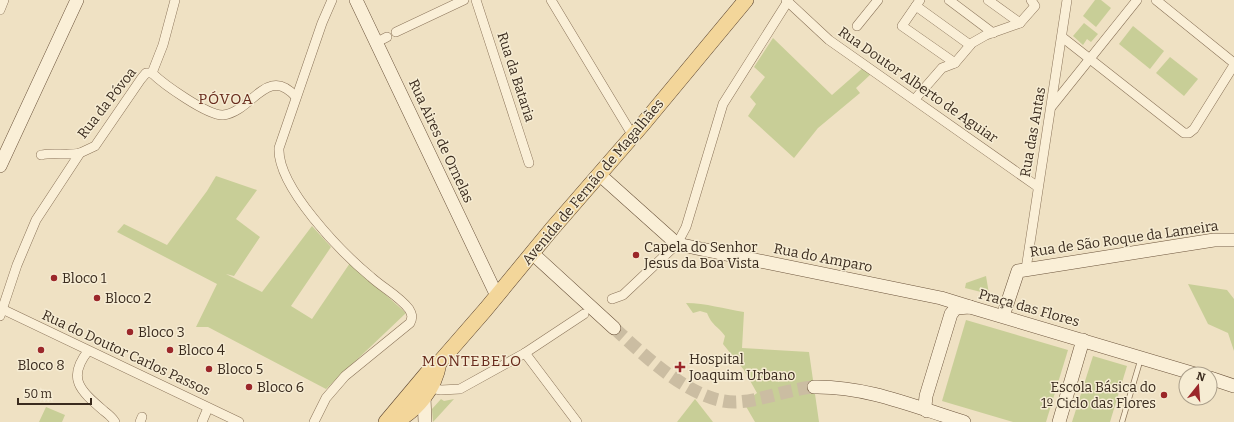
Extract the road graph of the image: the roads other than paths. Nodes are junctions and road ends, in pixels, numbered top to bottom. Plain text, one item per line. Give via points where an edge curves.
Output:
1 (4, 0) edge
2 (77, 0) edge
3 (175, 0) edge
4 (332, 0) edge
5 (356, 0) edge
6 (464, 0) edge
7 (476, 0) edge
8 (551, 0) edge
9 (878, 0) edge
10 (949, 0) edge
11 (988, 0) edge
12 (1031, 0) edge
13 (1067, 0) edge
14 (1137, 0) edge
15 (1156, 0) edge
16 (787, 1) edge
17 (741, 2) edge
18 (918, 3) edge
19 (0, 10) edge
20 (1020, 23) junction
21 (857, 26) dead end
22 (400, 30) dead end
23 (993, 33) junction
24 (1062, 37) junction
25 (970, 45) junction
26 (1089, 59) junction
27 (955, 63) junction
28 (1234, 64) edge
29 (152, 73) junction
30 (296, 97) junction
31 (915, 99) junction
32 (1051, 107) junction
33 (633, 136) junction
34 (80, 153) junction
35 (41, 155) dead end
36 (529, 163) dead end
37 (0, 166) edge
38 (600, 175) junction
39 (1038, 187) junction
40 (1234, 240) edge
41 (677, 244) junction
42 (532, 253) junction
43 (1026, 270) junction
44 (497, 296) junction
45 (612, 299) dead end
46 (970, 306) junction
47 (1, 313) edge
48 (1003, 316) junction
49 (580, 317) dead end
50 (614, 328) tunnel mouth
51 (1083, 340) junction
52 (88, 350) junction
53 (525, 353) junction
54 (1141, 357) junction
55 (439, 363) junction
56 (1178, 369) edge
57 (1218, 381) edge
58 (1234, 386) edge
59 (814, 387) tunnel mouth
60 (427, 392) junction
61 (208, 408) junction
62 (927, 411) junction
63 (115, 422) edge
64 (202, 422) edge
65 (239, 422) edge
66 (314, 422) edge
67 (386, 422) edge
68 (394, 422) edge
69 (425, 422) edge
70 (576, 422) edge
71 (964, 422) edge
72 (1059, 422) edge
73 (1122, 422) edge

1 - 19 street
2 - 37 main road
3 - 29 street, Rua da Póvoa via 163,45
4 - 30 street
5 - 44 main road, Rua Aires de Ornelas via 382,39
6 - 22 street
7 - 36 street, Rua da Bataria
8 - 33 street
9 - 21 street
10 - 23 street
11 - 20 street
12 - 20 street via 1035,6
13 - 24 street, Rua das Antas
14 - 26 street
15 - 28 street
16 - 31 street, Rua Doutor Alberto de Aguiar via 829,40
16 - 41 street via 723,104 686,228
17 - 33 main road, Avenida de Fernão de Magalhães
18 - 25 street
18 - 27 street via 902,26
20 - 23 street
23 - 25 street
24 - 26 street
24 - 32 street, Rua das Antas
25 - 27 street
26 - 28 street via 1184,133 1194,129
26 - 32 street
27 - 31 street via 942,68
29 - 30 street via 201,108 216,114 238,110 270,86 278,85 288,89
29 - 34 street, Rua da Póvoa via 146,73 141,79 95,146
30 - 66 street via 279,148 286,179 307,210 343,251 399,299 412,315 410,323 345,376 323,403
31 - 39 street, Rua Doutor Alberto de Aguiar
32 - 39 street, Rua das Antas
33 - 38 main road, Avenida de Fernão de Magalhães
34 - 35 street, Rua da Póvoa
34 - 47 street, Rua da Póvoa via 36,220 19,258
38 - 41 main road
38 - 42 main road, Avenida de Fernão de Magalhães
39 - 43 street, Rua das Antas
40 - 43 main road, Rua de São Roque da Lameira via 1214,240
41 - 45 street via 623,295
41 - 46 main road, Rua do Amparo
42 - 44 main road, Avenida de Fernão de Magalhães
42 - 50 main road
43 - 48 main road, Rua de São Roque da Lameira via 1018,271
44 - 55 main road, Avenida de Fernão de Magalhães
46 - 48 main road, Praça das Flores
46 - 62 main road, Praça das Flores via 956,308 952,314 926,396
47 - 52 street, Rua do Doutor Carlos Passos
48 - 51 main road, Praça das Flores
49 - 53 street
51 - 54 main road
51 - 72 main road, Praça das Flores
52 - 61 street, Rua do Doutor Carlos Passos
52 - 63 street via 78,366 79,384 86,396
53 - 60 street via 460,389
53 - 70 street
54 - 56 main road
54 - 73 lane
55 - 60 main road, Avenida de Fernão de Magalhães via 437,377
55 - 67 main road, Avenida de Fernão de Magalhães via 428,372
57 - 58 main road
59 - 62 main road via 866,391
60 - 68 main road, Avenida de Fernão de Magalhães via 408,413
60 - 69 main road
61 - 64 street
61 - 65 street, Rua do Doutor Carlos Passos
62 - 71 main road

